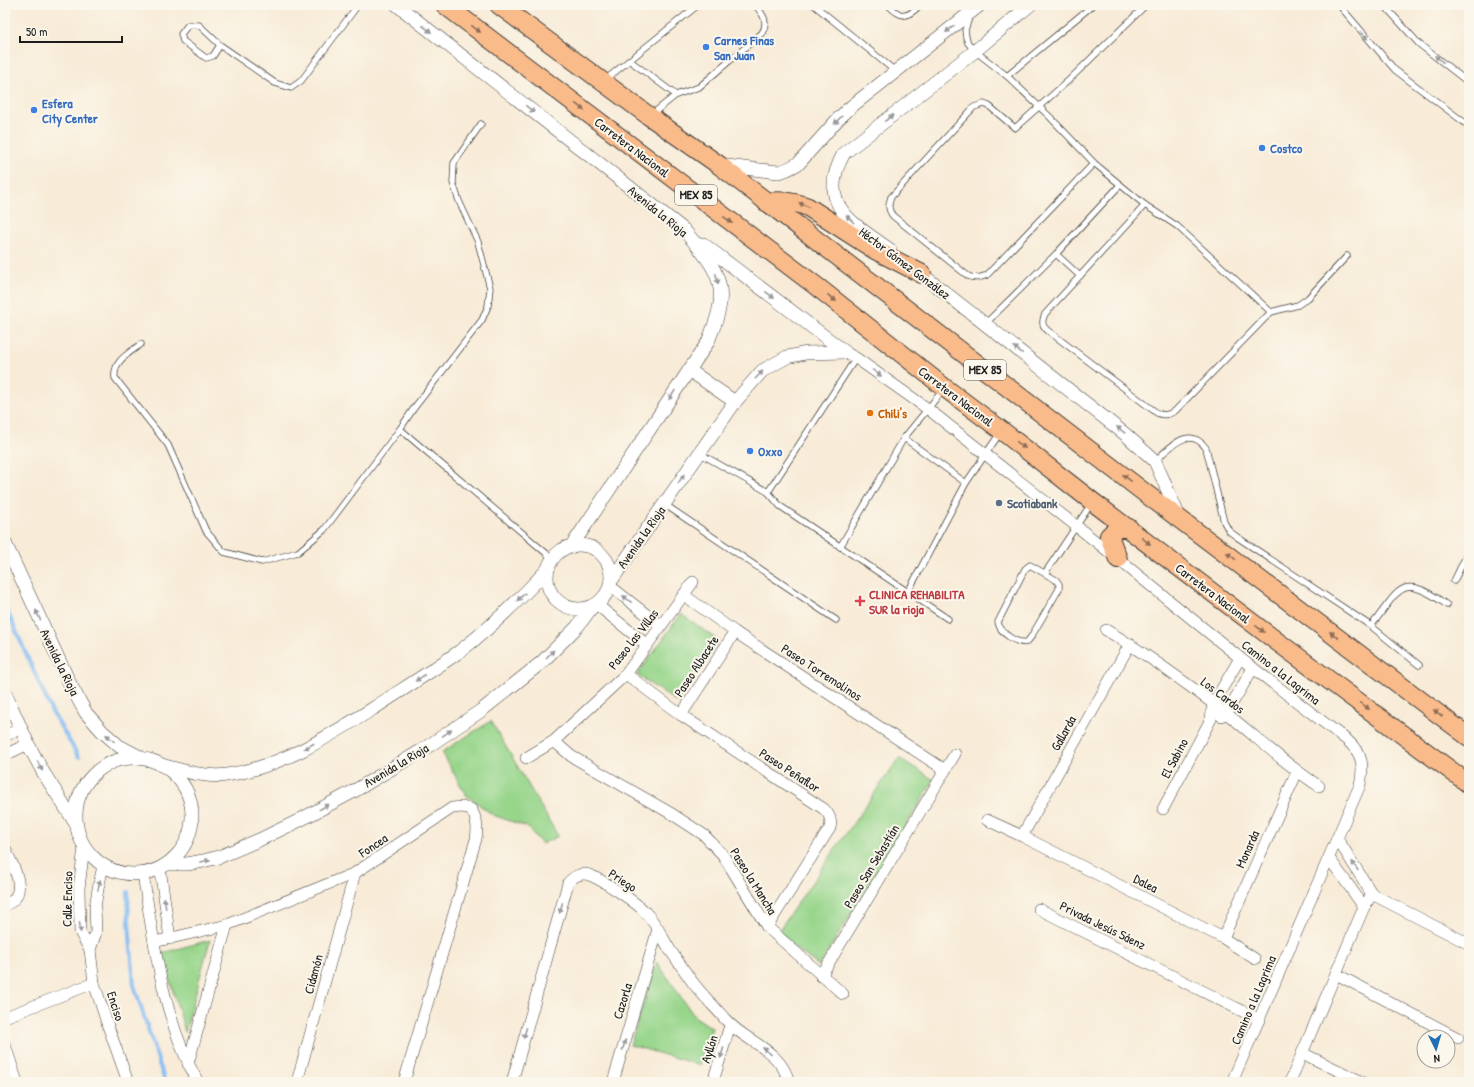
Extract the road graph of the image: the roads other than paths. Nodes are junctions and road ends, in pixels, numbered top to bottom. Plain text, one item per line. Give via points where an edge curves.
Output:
1 (358, 5) edge
2 (397, 5) edge
3 (445, 5) edge
4 (500, 5) edge
5 (698, 5) edge
6 (755, 5) edge
7 (814, 5) edge
8 (888, 5) edge
9 (920, 5) edge
10 (1030, 5) edge
11 (1093, 5) edge
12 (1146, 5) edge
13 (1339, 5) edge
14 (1384, 5) edge
15 (976, 9) edge
16 (220, 45) junction
17 (976, 51) junction
18 (629, 60) junction
19 (896, 72) junction
20 (1007, 76) junction
21 (603, 82) junction
22 (1469, 84) edge
23 (676, 95) junction
24 (1039, 106) junction
25 (649, 116) junction
26 (481, 124) dead end
27 (1469, 126) edge
28 (1094, 163) junction
29 (719, 165) junction
30 (1120, 185) junction
31 (766, 202) junction
32 (1145, 205) junction
33 (683, 229) junction
34 (1056, 254) junction
35 (1347, 256) dead end
36 (922, 274) junction
37 (1080, 276) junction
38 (1271, 312) junction
39 (985, 324) junction
40 (141, 344) dead end
41 (850, 355) junction
42 (689, 370) junction
43 (945, 388) junction
44 (734, 402) junction
45 (928, 409) junction
46 (400, 429) junction
47 (1001, 430) junction
48 (904, 438) junction
49 (699, 453) junction
50 (986, 455) junction
51 (1155, 461) junction
52 (966, 483) junction
53 (768, 492) junction
54 (1093, 502) junction
55 (664, 504) junction
56 (1180, 519) junction
57 (1075, 526) junction
58 (1129, 528) junction
59 (5, 543) edge
60 (570, 547) junction
61 (840, 547) junction
62 (1469, 550) edge
63 (1118, 559) junction
64 (551, 564) junction
65 (1045, 573) junction
66 (1454, 581) dead end
67 (693, 582) dead end
68 (611, 583) junction
69 (908, 592) junction
70 (684, 595) junction
71 (594, 605) junction
72 (1447, 605) dead end
73 (948, 618) dead end
74 (836, 620) dead end
75 (661, 626) junction
76 (1371, 626) junction
77 (1106, 630) dead end
78 (735, 632) junction
79 (1130, 644) junction
80 (647, 645) junction
81 (1240, 658) junction
82 (1419, 665) dead end
83 (1253, 668) junction
84 (626, 674) junction
85 (5, 693) edge
86 (1213, 704) junction
87 (1226, 714) junction
88 (681, 715) junction
89 (1211, 719) junction
90 (21, 728) junction
91 (5, 736) edge
92 (1469, 737) edge
93 (554, 740) junction
94 (28, 744) junction
95 (955, 754) dead end
96 (5, 755) edge
97 (143, 758) junction
98 (526, 758) dead end
99 (161, 765) junction
100 (945, 770) junction
101 (1297, 772) junction
102 (1469, 784) edge
103 (1319, 786) dead end
104 (1163, 809) dead end
105 (987, 820) dead end
106 (76, 824) junction
107 (1022, 836) junction
108 (1337, 838) junction
109 (84, 847) junction
110 (5, 849) edge
111 (1328, 858) junction
112 (103, 866) junction
113 (163, 866) junction
114 (355, 873) junction
115 (143, 874) junction
116 (1372, 894) junction
117 (5, 905) edge
118 (1364, 907) junction
119 (1039, 909) dead end
120 (227, 925) junction
121 (767, 927) junction
122 (658, 929) junction
123 (1223, 938) junction
124 (170, 939) junction
125 (154, 942) junction
126 (1469, 944) edge
127 (90, 950) junction
128 (1255, 959) dead end
129 (1336, 974) junction
130 (821, 976) junction
131 (94, 983) junction
132 (843, 994) dead end
133 (5, 1017) edge
134 (1260, 1020) junction
135 (730, 1025) junction
136 (1458, 1038) dead end
137 (5, 1045) edge
138 (1302, 1053) junction
139 (188, 1064) junction
140 (17, 1082) edge
141 (128, 1082) edge
142 (198, 1082) edge
143 (297, 1082) edge
144 (404, 1082) edge
145 (512, 1082) edge
146 (613, 1082) edge
147 (713, 1082) edge
148 (789, 1082) edge
149 (1232, 1082) edge
150 (1290, 1082) edge
151 (1362, 1082) edge

1 - 16 lane via 301,81 291,88 275,83
2 -> 33 street, Avenida la Rioja
3 -> 43 highway, Carretera Nacional / MEX 85 via 820,289
4 - 21 highway, MEX 85
5 - 18 lane
6 - 23 lane via 765,19 762,34 699,87
7 - 19 lane
8 - 9 lane via 902,16 913,12
10 - 17 street, Héctor Gómez González
11 - 20 lane
12 - 24 lane
13 -> 27 lane via 1394,70
22 -> 14 lane via 1419,44
15 - 17 lane via 965,30 968,43
15 -> 19 street
16 - 16 lane via 199,25 188,25 181,34 183,41 206,58 213,56
17 - 20 lane
36 -> 17 street, Héctor Gómez González via 852,222 837,202 834,178 844,153
18 - 21 lane
18 - 23 lane
19 -> 29 street via 838,119 791,168 778,172
20 - 24 lane
21 - 25 highway, MEX 85
23 - 25 lane
24 - 28 lane
24 - 28 lane via 1015,128 989,106 984,104 974,107 891,197 890,211 968,276 974,279 981,278 987,275
25 - 29 highway, MEX 85
26 - 46 lane via 454,163 453,183 478,242 490,288 488,306 482,320
28 - 30 lane
29 - 31 highway, MEX 85
30 - 32 lane
30 - 34 lane
36 -> 31 highway via 875,250 798,202
56 -> 31 highway, MEX 85
32 - 37 lane
32 - 38 lane via 1177,226
33 -> 41 street
33 -> 42 street, Avenida la Rioja via 710,261 718,276 721,297 708,342
34 - 37 lane
34 - 39 lane
35 - 38 lane via 1308,298 1298,305
36 - 39 street, Héctor Gómez González
37 - 38 lane via 1045,314 1043,326 1140,401 1163,415 1175,411
51 -> 39 street, Héctor Gómez González via 1125,434
40 - 46 lane via 117,363 115,378 168,445 206,531 224,552 262,562 298,552 324,530
44 -> 41 street, Avenida la Rioja via 762,372 787,357 806,353
41 -> 45 street, Camino a la Lagrima
41 - 53 lane
42 - 44 street
42 -> 60 street, Avenida la Rioja
43 - 45 lane
43 - 47 highway, Carretera Nacional / MEX 85
44 - 49 street, Avenida la Rioja
45 - 48 lane
45 - 50 street, Camino a la Lagrima
46 - 64 lane
47 - 50 lane
47 -> 54 highway, Carretera Nacional / MEX 85
48 - 52 lane
48 - 61 lane
49 - 53 lane
55 -> 49 street, Avenida la Rioja
50 - 52 lane
50 - 57 street, Camino a la Lagrima
51 - 56 street, Héctor Gómez González
51 - 76 lane via 1186,437 1201,442 1206,448 1224,522 1229,530
52 - 69 lane
53 - 61 lane via 780,506
54 - 57 lane
54 - 58 highway, Carretera Nacional / MEX 85
55 - 68 street, Avenida la Rioja
55 - 74 lane
92 -> 56 highway, MEX 85
57 - 63 street, Camino a la Lagrima
57 - 65 lane
58 - 63 highway via 1117,528 1109,536
58 -> 102 highway, Carretera Nacional / MEX 85
97 -> 59 street, Avenida la Rioja via 119,746 86,713
60 - 64 street via 561,551
60 - 68 street via 581,545 600,553 609,565
61 - 69 lane
62 - 66 lane
63 - 81 street, Camino a la Lagrima
64 - 71 street via 547,579 554,598 572,608 582,609
64 -> 99 street via 501,617 460,651 339,730 288,758 257,769 225,775 197,774
65 - 65 lane via 1030,565 1025,569 998,622 1003,633 1021,643 1027,642 1031,637 1059,589 1059,584
67 - 70 street, Paseo las Villas
68 - 71 street via 607,593
75 -> 68 street
69 - 73 lane
70 - 75 street, Paseo las Villas
70 - 78 street, Paseo Torremolinos
71 - 80 street
113 -> 71 street, Avenida la Rioja via 203,862 259,840 356,790 424,749 482,710 542,662 577,627
72 - 76 lane via 1430,592 1416,587 1406,587 1398,591
75 - 80 street, Paseo las Villas
76 - 82 lane
77 - 79 street, Los Cardos
78 - 88 street, Paseo Albacete
78 - 100 street, Paseo Torremolinos
79 - 86 street, Los Cardos
79 - 107 street, Gallarda
80 - 84 street, Paseo las Villas
81 - 83 street, Camino a la Lagrima
81 - 86 street, El Sabino
83 - 87 street
83 - 108 street, Camino a la Lagrima via 1348,741 1360,755 1360,785
84 - 88 street, Paseo Peñaflor
84 - 93 street, Paseo las Villas
85 - 90 street
86 - 87 street, Los Cardos
86 - 89 street, El Sabino
87 - 89 street
87 - 101 street, Los Cardos
88 - 121 street, Paseo Peñaflor via 824,809 829,815 830,828
89 - 104 street, El Sabino
90 - 91 street
90 - 94 street
93 - 98 street, Paseo las Villas
93 - 121 street, Paseo la Mancha via 571,756 704,835 723,855
94 - 96 street
94 -> 106 street
95 - 100 street, Paseo San Sebastián
97 - 99 street
97 - 106 street via 125,758 107,764 92,774 82,789 76,806
99 - 113 street via 175,775 185,788 191,804 192,821 188,838 179,853
100 - 130 street, Paseo San Sebastián
101 - 103 street, Los Cardos
101 - 123 street, Monarda
105 - 107 street, Dalea
106 - 109 street via 78,836
107 - 123 street, Dalea
108 - 111 street, Camino a la Lagrima
116 -> 108 street
109 - 112 street via 92,858
109 -> 127 street, Calle Enciso via 78,908 80,932
110 - 117 street via 18,876 19,884 13,900
111 - 118 street
111 - 134 street, Camino a la Lagrima
112 - 115 street via 116,872
127 -> 112 street, Calle Enciso via 96,932 95,907
113 - 115 street
124 -> 113 street
114 - 120 street, Foncea
114 - 143 street, Cidamón
114 - 144 street, Foncea via 452,808 462,806 471,809 476,817 476,839
115 - 125 street
116 - 118 street
116 - 126 street
118 - 129 street
119 - 134 street, Privada Jesús Sáenz
120 - 124 street, Foncea
120 - 139 street
121 - 130 street, Paseo la Mancha
122 - 135 street, Priego via 692,982
122 -> 145 street, Priego via 645,911 616,890 588,875 572,878 568,883
146 -> 122 street, Cazorla
123 - 128 street, Dalea
124 - 125 street, Foncea
125 - 139 street via 175,1030
127 - 131 street, Calle Enciso
129 - 136 street
129 - 138 street
130 - 132 street, Paseo la Mancha
131 - 133 street, Enciso
131 - 141 street, Enciso
134 - 149 street, Camino a la Lagrima
135 -> 147 street, Ayllón
148 -> 135 street, Priego via 780,1063 769,1051
137 - 140 street
138 - 150 street
138 - 151 street
139 - 142 street

